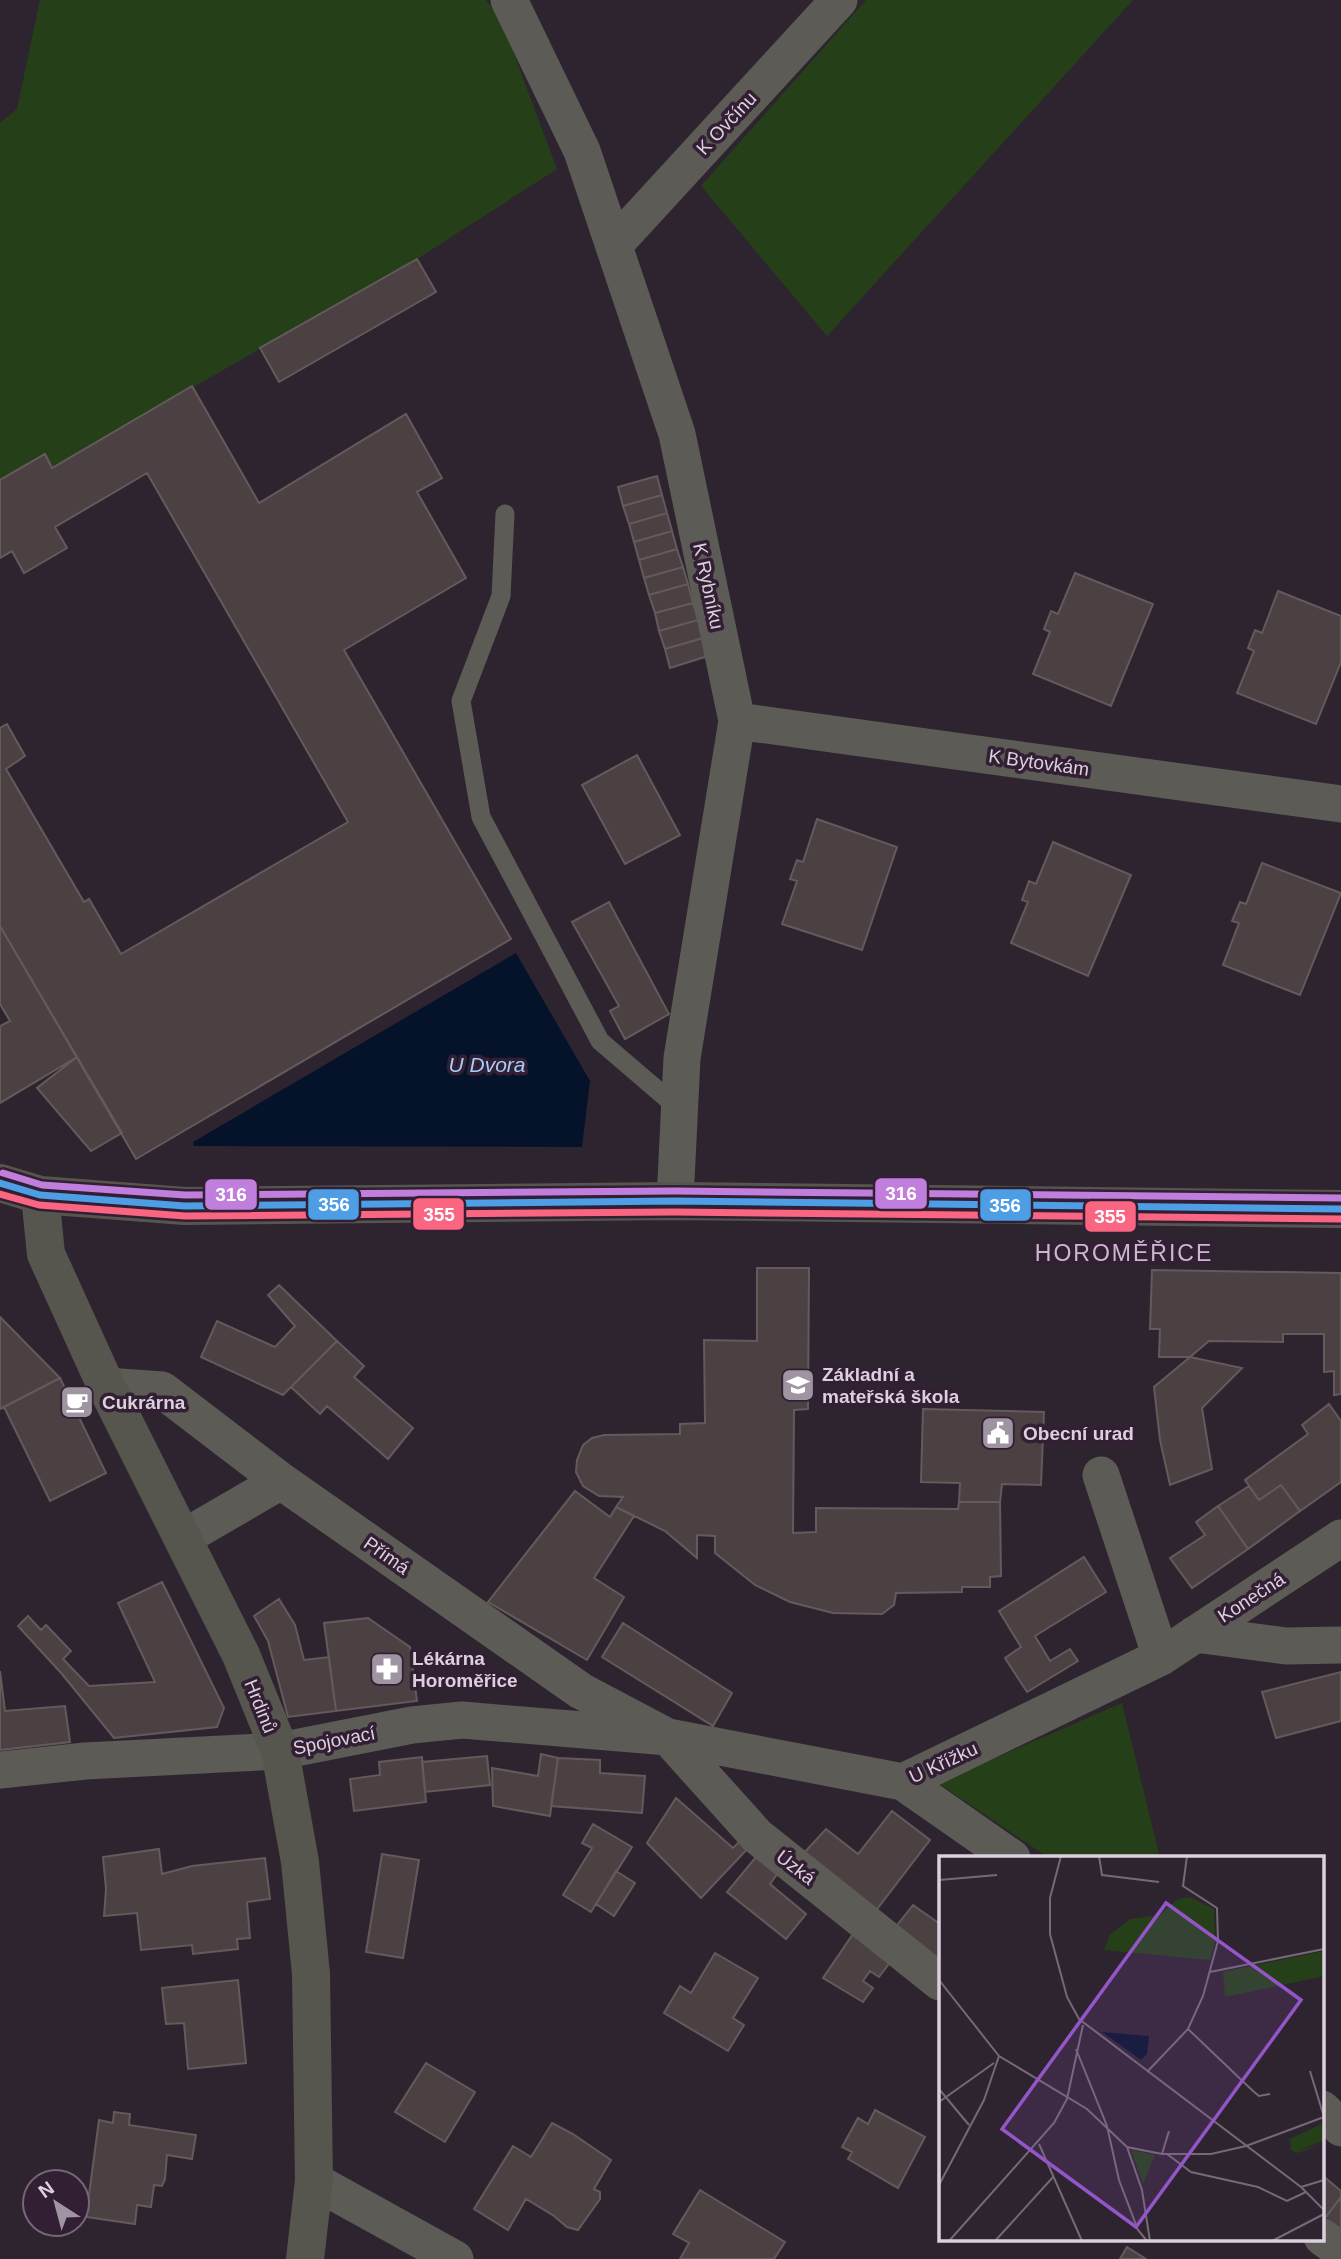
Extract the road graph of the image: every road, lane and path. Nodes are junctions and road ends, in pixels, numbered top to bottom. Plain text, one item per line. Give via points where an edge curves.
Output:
1 (509, 0) edge
2 (839, 0) edge
3 (614, 245) junction
4 (505, 514) dead end
5 (737, 721) junction
6 (1341, 804) edge
7 (677, 1107) junction
8 (0, 1183) edge
9 (40, 1195) junction
10 (675, 1200) junction
11 (1341, 1209) edge
12 (106, 1386) junction
13 (1101, 1475) dead end
14 (281, 1481) junction
15 (183, 1538) junction
16 (1341, 1538) edge
17 (1195, 1634) junction
18 (1341, 1644) edge
19 (1161, 1657) junction
20 (668, 1737) junction
21 (280, 1751) junction
22 (0, 1770) edge
23 (903, 1782) junction
24 (1009, 1856) edge
25 (939, 1981) edge
26 (1324, 2111) edge
27 (1341, 2128) edge
28 (314, 2182) junction
29 (1324, 2238) edge
30 (1341, 2251) edge
31 (305, 2259) edge
32 (455, 2259) edge

1 - 3 street, K Rybníku via 582,150
2 - 3 street, K Ovčínu
3 - 5 street, K Rybníku via 677,434
4 - 7 lane via 501,596 461,701 481,817 600,1041
5 - 6 street, K Bytovkám
5 - 7 street, K Rybníku
7 - 10 street, K Rybníku
8 - 9 main road
9 - 10 main road via 185,1206
9 - 12 main road, Hrdinů via 47,1254
10 - 11 main road
12 - 14 street, Přímá via 162,1390
12 - 15 main road, Hrdinů
13 - 19 street
14 - 15 street
14 - 20 street, Přímá via 582,1691
15 - 21 main road, Hrdinů via 241,1655
16 - 17 street, Konečná
17 - 18 street via 1286,1646
17 - 19 street, Konečná
19 - 23 street, U Křížku
20 - 21 street, Spojovací via 462,1720
20 - 23 street, U Křížku
20 - 25 street, Úzká via 757,1836
21 - 22 street, Spojovací
21 - 28 main road, Hrdinů via 300,1862 311,1974
23 - 24 street
26 - 27 street
28 - 31 main road, Hrdinů
28 - 32 street
29 - 30 street

